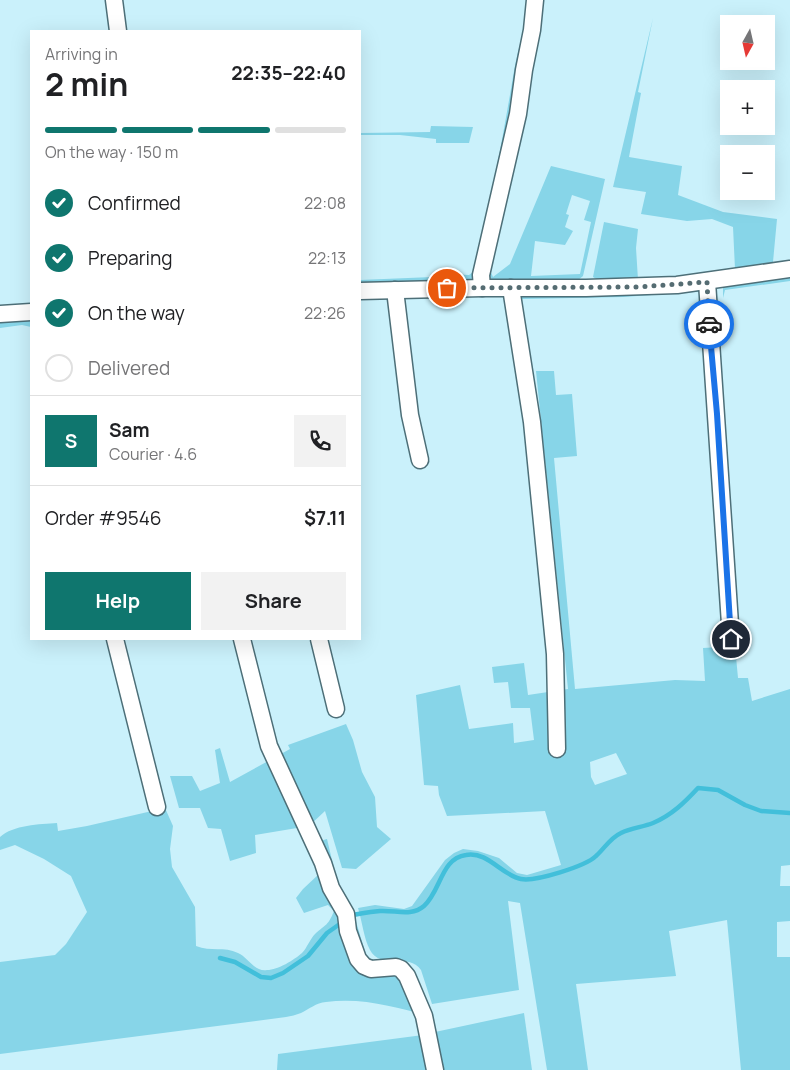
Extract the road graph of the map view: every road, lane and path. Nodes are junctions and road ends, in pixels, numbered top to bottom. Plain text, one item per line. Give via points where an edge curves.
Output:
1 (114, 0) edge
2 (535, 0) edge
3 (118, 30) edge
4 (790, 269) edge
5 (707, 282) junction
6 (482, 288) junction
7 (511, 288) junction
8 (395, 290) junction
9 (361, 291) edge
10 (30, 312) edge
11 (0, 314) edge
12 (420, 460) dead end
13 (731, 639) dead end
14 (115, 640) edge
15 (242, 640) edge
16 (319, 640) edge
17 (336, 709) dead end
18 (557, 749) dead end
19 (157, 807) dead end
20 (435, 1070) edge

1 - 3 street
2 - 6 street via 518,114 481,275
4 - 5 street
5 - 7 street via 638,287
5 - 13 street
6 - 7 street
6 - 8 street
7 - 18 street via 532,422 555,654
8 - 9 street
8 - 12 street via 410,415
10 - 11 street
14 - 19 street
15 - 20 street via 269,746 323,863 331,888 346,914 358,959 371,969 396,967 407,976 424,1016
16 - 17 street

